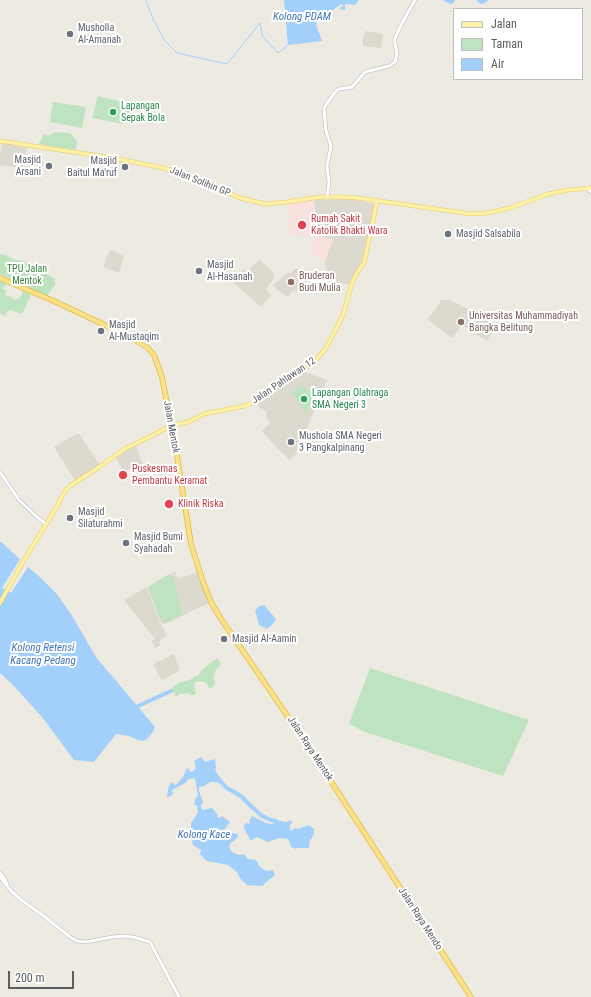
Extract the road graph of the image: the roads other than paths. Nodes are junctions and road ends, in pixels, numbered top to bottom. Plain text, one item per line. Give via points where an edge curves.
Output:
1 (415, 0) edge
2 (0, 141) edge
3 (589, 188) edge
4 (591, 192) edge
5 (327, 197) junction
6 (377, 201) junction
7 (0, 278) edge
8 (171, 426) junction
9 (0, 472) edge
10 (46, 524) junction
11 (0, 603) edge
12 (248, 658) joint
13 (369, 841) joint
14 (0, 873) edge
15 (0, 877) edge
16 (7, 885) junction
17 (179, 997) edge
18 (471, 997) edge

1 - 5 street via 396,34 395,62 365,72 352,87 337,90 325,106 326,131 331,146 327,166
2 - 5 main road, Jalan Solihin GP via 159,167 182,173 240,198 260,203
3 - 4 street
3 - 6 main road, Jalan Solihin GP via 548,194 489,213 471,214
5 - 6 main road, Jalan Solihin GP
6 - 8 main road, Jalan Pahlawan 12 via 364,263 352,283 335,332 316,360 253,403 204,414 188,422
7 - 8 highway, Jalan Mentok via 108,326 148,348 160,369
8 - 10 main road, Jalan Pahlawan 12 via 125,449 70,486
8 - 12 highway, Jalan Mentok via 196,563 212,604
9 - 10 street via 19,500
10 - 11 main road, Jalan Pahlawan 12
12 - 13 highway, Jalan Raya Mentok
13 - 18 highway, Jalan Raya Mendo
14 - 16 street
15 - 16 street
16 - 17 street via 20,899 60,930 81,942 122,936 150,942

